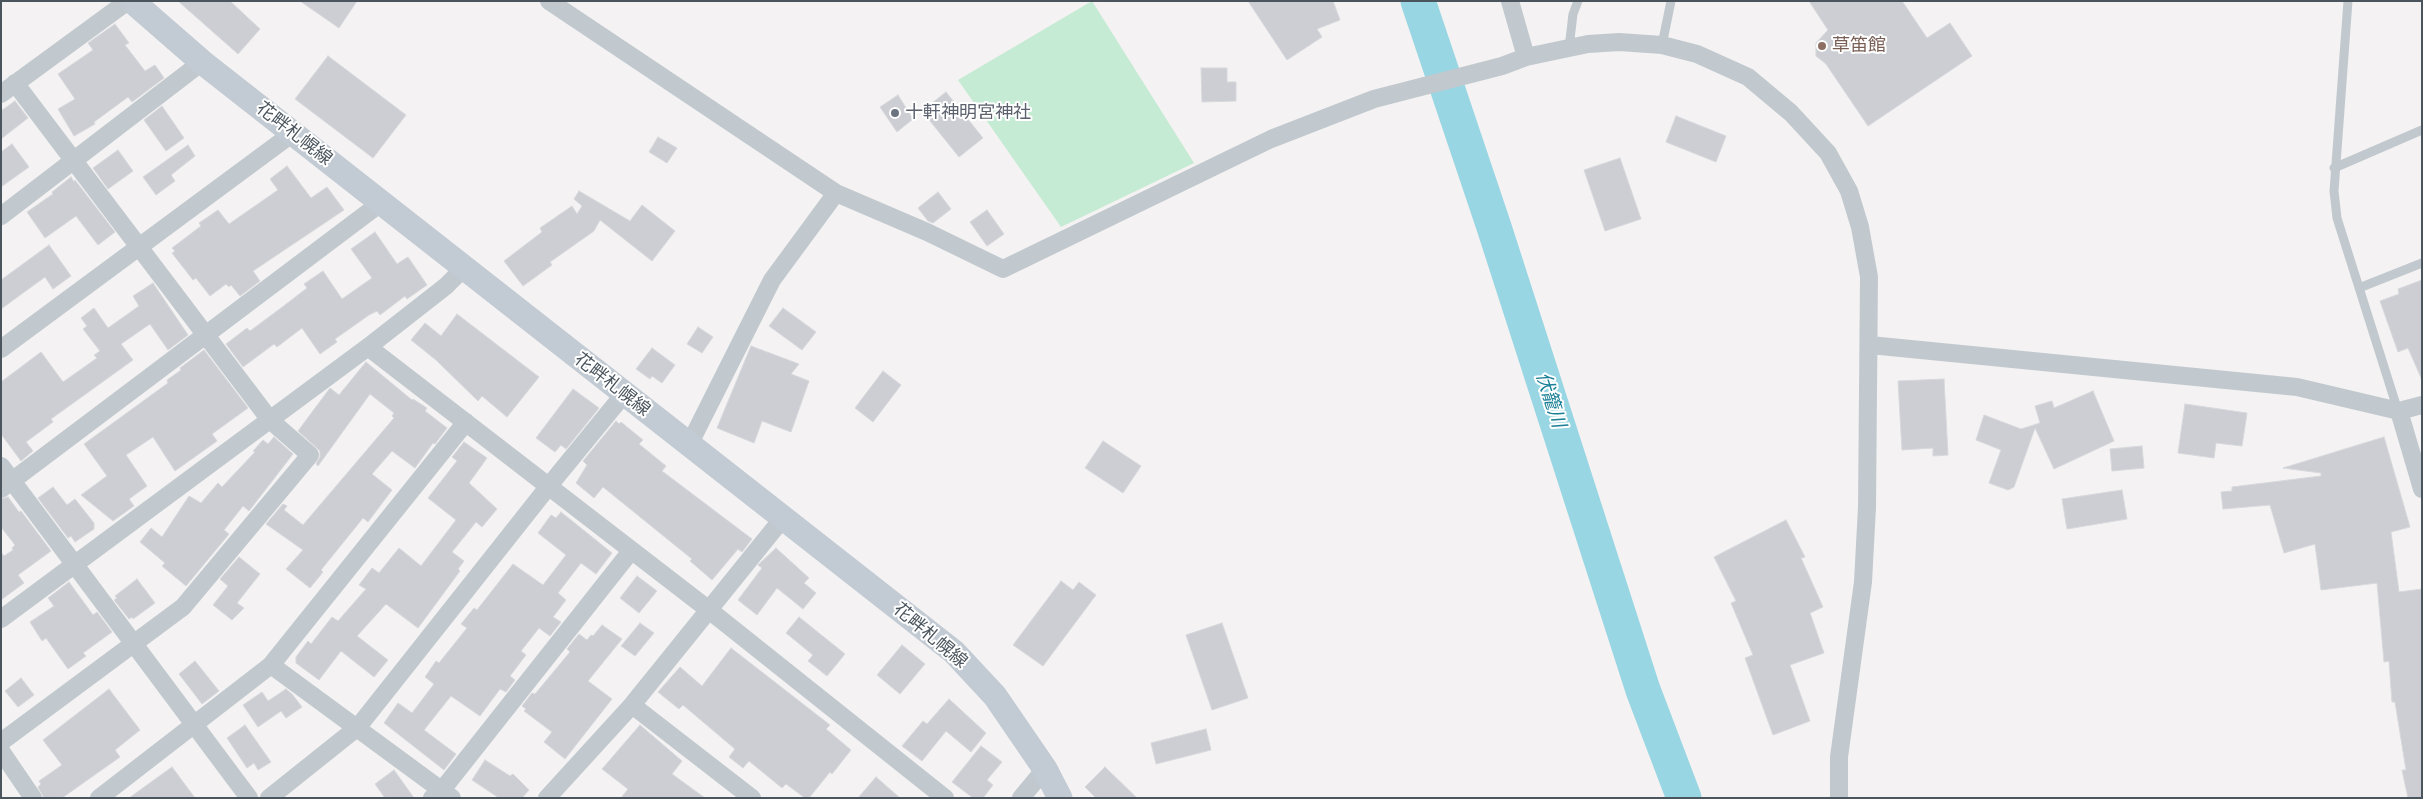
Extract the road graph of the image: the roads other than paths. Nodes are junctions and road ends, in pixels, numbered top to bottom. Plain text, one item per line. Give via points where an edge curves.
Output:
1 (128, 1) edge
2 (132, 1) edge
3 (549, 1) edge
4 (1510, 1) edge
5 (1578, 1) edge
6 (1671, 1) edge
7 (2348, 1) edge
8 (1662, 45) junction
9 (1569, 48) junction
10 (1526, 57) junction
11 (202, 62) junction
12 (15, 83) junction
13 (1, 94) edge
14 (2422, 130) edge
15 (293, 133) junction
16 (74, 162) junction
17 (2334, 168) junction
18 (836, 193) junction
19 (382, 202) junction
20 (1, 216) edge
21 (138, 248) junction
22 (2422, 263) edge
23 (465, 268) junction
24 (2359, 288) junction
25 (207, 336) junction
26 (1870, 345) junction
27 (368, 347) junction
28 (1, 349) edge
29 (624, 394) junction
30 (2422, 405) edge
31 (2399, 411) junction
32 (270, 420) junction
33 (466, 422) junction
34 (689, 445) junction
35 (1, 466) edge
36 (7, 485) edge
37 (548, 487) junction
38 (2422, 489) edge
39 (783, 518) junction
40 (631, 551) junction
41 (74, 565) junction
42 (709, 610) junction
43 (1, 619) edge
44 (134, 644) junction
45 (271, 666) junction
46 (632, 706) junction
47 (195, 726) junction
48 (358, 727) junction
49 (1, 742) edge
50 (1, 751) edge
51 (1045, 769) junction
52 (442, 795) edge
53 (33, 798) edge
54 (99, 798) edge
55 (249, 798) edge
56 (269, 798) edge
57 (547, 798) edge
58 (752, 798) edge
59 (945, 798) edge
60 (1021, 798) edge
61 (1060, 798) edge
62 (1839, 798) edge

1 - 12 street
2 - 11 main road, 花畔札幌線
3 - 18 street
4 - 10 street
5 - 9 lane
6 - 8 lane
7 - 17 lane
8 - 9 street via 1618,42
8 - 26 street via 1697,54 1748,76 1828,153 1849,191 1860,228 1869,277
9 - 10 street
10 - 18 street via 1374,98 1271,139 1002,269
11 - 15 main road, 花畔札幌線
11 - 16 street
12 - 13 street
12 - 16 street
14 - 17 lane
15 - 19 main road, 花畔札幌線
15 - 21 street
16 - 20 street
16 - 21 street
17 - 24 lane via 2338,218
18 - 34 street via 772,280
19 - 23 main road, 花畔札幌線
19 - 25 street
21 - 25 street
21 - 28 street
22 - 24 lane
23 - 27 street
23 - 29 main road, 花畔札幌線
24 - 31 lane
25 - 32 street
25 - 36 street
26 - 31 street via 2297,387
26 - 62 street via 1863,582 1839,757
27 - 32 street
27 - 33 street
29 - 34 main road, 花畔札幌線
29 - 37 street
30 - 31 street
31 - 38 street
32 - 41 street
32 - 44 street via 310,454 183,607
33 - 37 street
33 - 45 street
34 - 39 main road, 花畔札幌線
35 - 36 street
36 - 41 street
37 - 40 street
37 - 48 street
39 - 42 street
39 - 51 main road, 花畔札幌線 via 954,652 995,696
40 - 42 street
40 - 52 street
41 - 43 street
41 - 44 street
42 - 46 street
42 - 59 street
44 - 47 street
44 - 49 street
45 - 47 street
45 - 48 street
46 - 57 street
46 - 58 street
47 - 54 street
47 - 55 street
48 - 52 street
48 - 56 street
50 - 53 street
51 - 60 street
51 - 61 main road, 花畔札幌線

